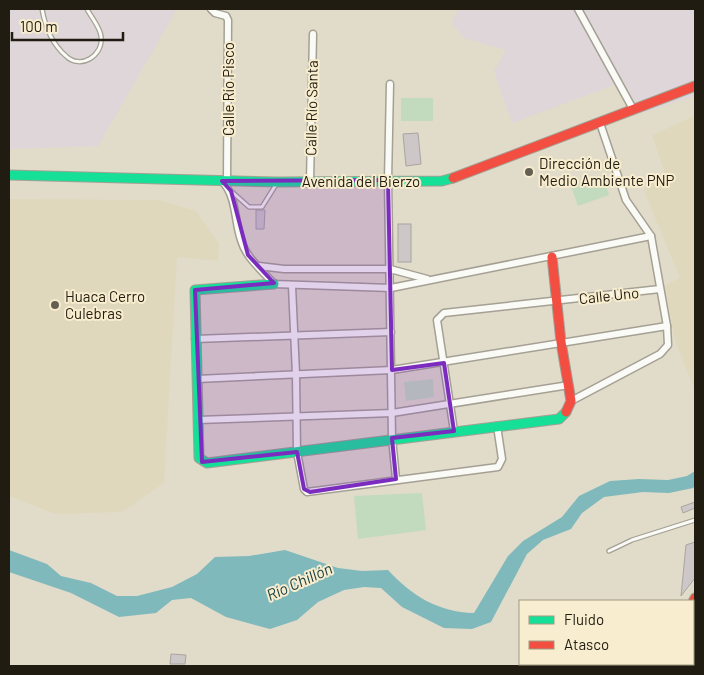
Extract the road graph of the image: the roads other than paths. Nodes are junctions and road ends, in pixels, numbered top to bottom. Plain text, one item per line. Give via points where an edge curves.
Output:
1 (42, 9) edge
2 (87, 9) edge
3 (211, 9) edge
4 (578, 9) edge
5 (313, 34) dead end
6 (390, 84) dead end
7 (695, 86) edge
8 (633, 109) junction
9 (600, 123) junction
10 (9, 175) edge
11 (388, 180) junction
12 (225, 181) junction
13 (277, 182) junction
14 (310, 182) junction
15 (231, 191) junction
16 (651, 236) junction
17 (552, 257) junction
18 (259, 266) junction
19 (390, 269) junction
20 (428, 280) junction
21 (274, 284) junction
22 (292, 286) junction
23 (391, 288) junction
24 (660, 289) junction
25 (557, 300) junction
26 (667, 326) junction
27 (391, 332) junction
28 (295, 335) junction
29 (195, 339) junction
30 (561, 342) junction
31 (444, 363) junction
32 (392, 370) junction
33 (296, 374) junction
34 (197, 379) junction
35 (569, 385) junction
36 (571, 401) junction
37 (451, 404) junction
38 (392, 413) junction
39 (296, 416) junction
40 (198, 420) junction
41 (497, 426) junction
42 (454, 432) junction
43 (392, 438) junction
44 (297, 452) junction
45 (396, 479) junction
46 (695, 520) edge
47 (609, 551) dead end

1 - 2 lane via 45,25 54,42 66,57 76,62 87,62 96,56 100,47 101,36
3 - 12 street, Calle Río Pisco via 228,20
4 - 8 street
5 - 14 street, Calle Río Santa
6 - 11 street
7 - 8 street, Avenida del Bierzo
8 - 9 street, Avenida del Bierzo
9 - 11 street, Avenida del Bierzo via 463,176 442,181
9 - 16 street via 626,200
10 - 12 street, Avenida del Bierzo
11 - 14 street, Avenida del Bierzo
11 - 19 street
12 - 13 street, Avenida del Bierzo
12 - 15 street
13 - 14 street, Avenida del Bierzo
13 - 15 lane via 262,208 249,207
15 - 18 street via 241,240 248,255
16 - 17 street
16 - 24 street
17 - 20 street
17 - 25 street
18 - 19 street
18 - 21 street
19 - 20 street
19 - 23 street
20 - 23 street
21 - 22 street
21 - 29 street via 195,290
22 - 23 street
22 - 28 street
23 - 27 street
24 - 25 street, Calle Uno
24 - 26 street
25 - 30 street
25 - 31 street, Calle Uno via 444,313 437,320
26 - 30 street
26 - 36 street via 668,345 660,354
27 - 28 street
27 - 32 street
28 - 29 street
28 - 33 street
29 - 34 street
30 - 31 street
30 - 35 street
31 - 32 street
31 - 37 street
32 - 33 street
32 - 38 street
33 - 34 street
33 - 39 street
34 - 40 street
35 - 36 street
35 - 37 street
36 - 41 street via 559,419
37 - 38 street
37 - 42 street
38 - 39 street
38 - 43 street
39 - 40 street
39 - 44 street
40 - 44 street via 199,458 202,462
41 - 42 street
41 - 45 street via 502,459 498,467
42 - 43 street
43 - 44 street
43 - 45 street
44 - 45 street via 306,492
46 - 47 lane via 632,540

